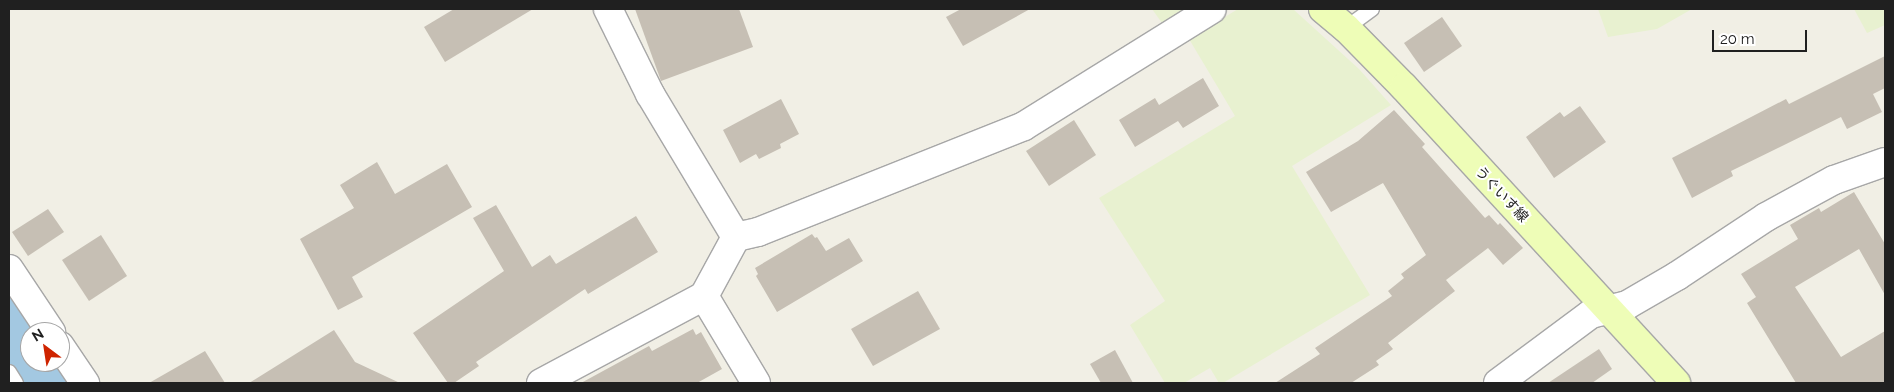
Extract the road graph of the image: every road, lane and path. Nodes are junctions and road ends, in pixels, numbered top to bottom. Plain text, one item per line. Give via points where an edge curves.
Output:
1 (608, 9) edge
2 (1212, 9) edge
3 (1323, 9) edge
4 (1372, 9) edge
5 (1346, 28) junction
6 (1885, 162) edge
7 (736, 237) junction
8 (9, 269) edge
9 (704, 296) junction
10 (1609, 310) junction
11 (44, 322) edge
12 (70, 361) edge
13 (9, 372) edge
14 (16, 383) edge
15 (85, 383) edge
16 (541, 383) edge
17 (756, 383) edge
18 (1498, 383) edge
19 (1676, 383) edge

1 - 7 street via 650,94
2 - 7 street via 1024,126 758,232
3 - 5 street, うぐいす線
4 - 5 lane
5 - 10 street, うぐいす線
6 - 10 street via 1834,180 1766,217 1627,305
7 - 9 street
8 - 11 street
9 - 16 street
9 - 17 street
10 - 18 street via 1591,314
10 - 19 street, うぐいす線
12 - 15 street
13 - 14 lane

